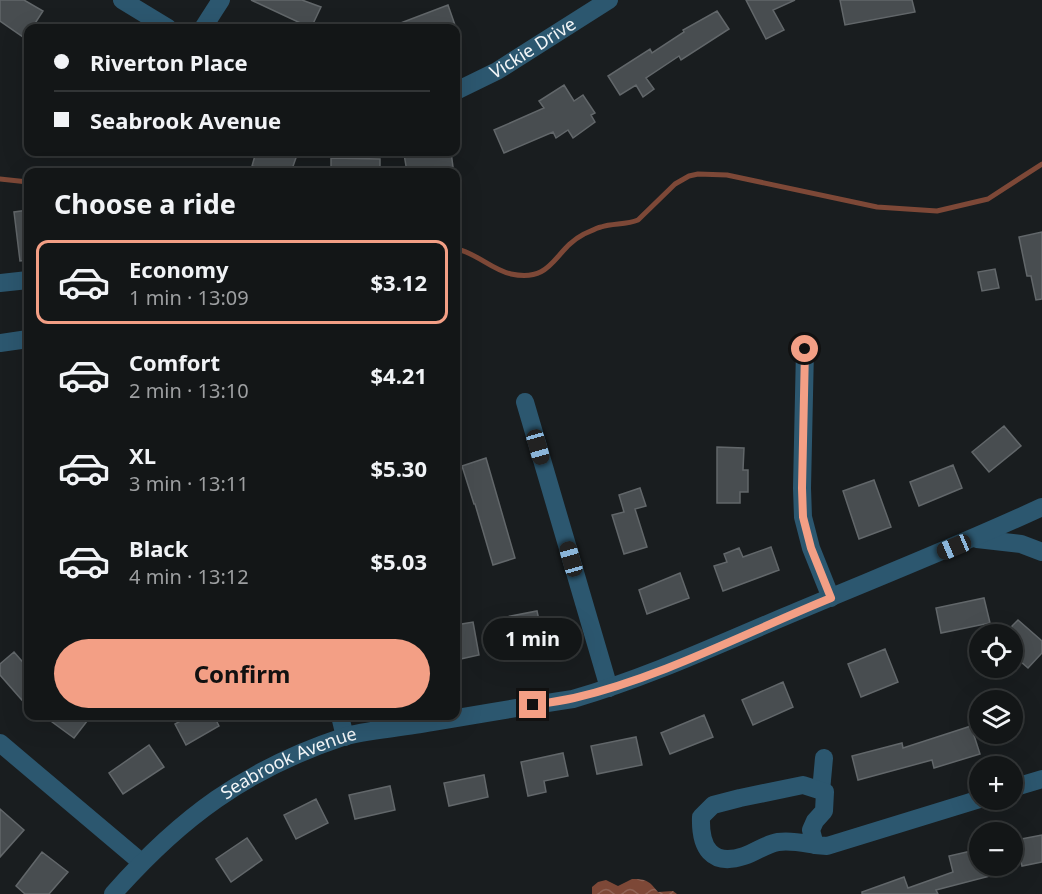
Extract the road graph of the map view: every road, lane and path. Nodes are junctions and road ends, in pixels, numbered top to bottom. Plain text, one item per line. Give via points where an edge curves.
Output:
1 (122, 0) edge
2 (221, 0) edge
3 (609, 0) edge
4 (161, 24) edge
5 (206, 24) edge
6 (460, 89) edge
7 (24, 280) edge
8 (0, 283) edge
9 (24, 340) edge
10 (0, 343) edge
11 (805, 349) dead end
12 (525, 402) dead end
13 (1042, 507) edge
14 (975, 538) junction
15 (1042, 552) edge
16 (831, 598) junction
17 (609, 688) junction
18 (460, 718) edge
19 (341, 720) edge
20 (447, 720) edge
21 (345, 737) junction
22 (0, 743) edge
23 (824, 758) dead end
24 (1042, 779) edge
25 (1023, 785) edge
26 (821, 791) junction
27 (969, 802) edge
28 (821, 846) junction
29 (141, 862) junction
30 (113, 894) edge

1 - 4 street
2 - 5 street
3 - 6 street, Vickie Drive via 497,71
7 - 8 street
9 - 10 street
11 - 16 street via 803,517
12 - 17 street
13 - 14 street, Seabrook Avenue
14 - 15 street via 1021,544
14 - 16 street, Seabrook Avenue
16 - 17 street, Seabrook Avenue
17 - 18 street, Seabrook Avenue via 573,699
19 - 21 street
20 - 21 street, Seabrook Avenue
21 - 29 street, Seabrook Avenue via 241,782 194,814
22 - 29 street
23 - 26 street
24 - 25 street
26 - 28 street via 825,792 824,811 811,830
26 - 28 street via 803,785 713,805 701,817 700,832 704,846 714,856 726,860 781,841
27 - 28 street
29 - 30 street, Seabrook Avenue

